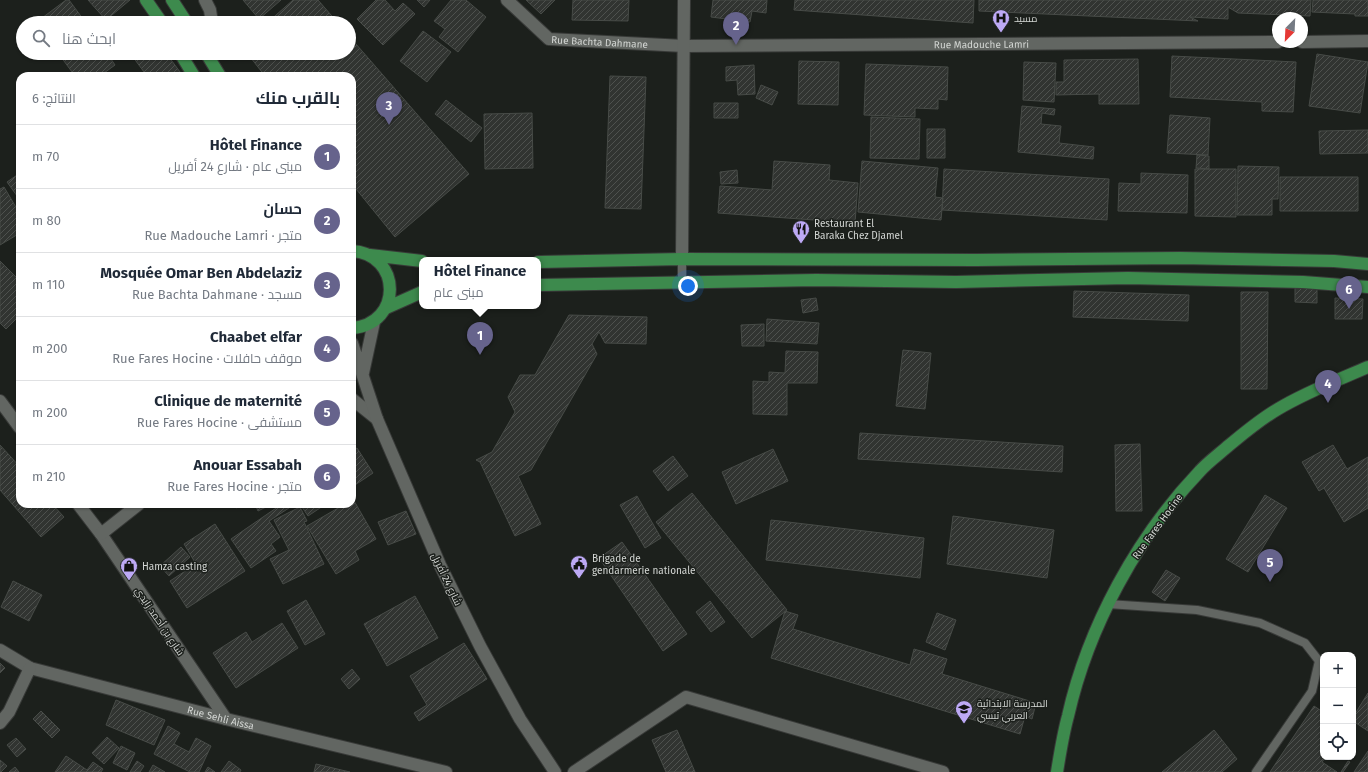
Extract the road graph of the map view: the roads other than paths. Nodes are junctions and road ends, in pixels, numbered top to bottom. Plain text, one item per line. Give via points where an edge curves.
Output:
1 (146, 0) edge
2 (172, 0) edge
3 (205, 0) edge
4 (508, 0) edge
5 (684, 0) edge
6 (157, 16) edge
7 (182, 16) edge
8 (211, 16) edge
9 (1368, 41) edge
10 (1272, 42) edge
11 (1308, 42) edge
12 (684, 46) junction
13 (184, 60) edge
14 (210, 60) edge
15 (192, 72) edge
16 (218, 72) edge
17 (356, 251) edge
18 (369, 255) junction
19 (682, 259) junction
20 (419, 261) edge
21 (541, 262) edge
22 (1368, 264) edge
23 (682, 283) junction
24 (541, 285) edge
25 (1368, 287) edge
26 (419, 293) edge
27 (386, 308) junction
28 (374, 322) junction
29 (356, 327) edge
30 (356, 355) edge
31 (1368, 367) edge
32 (363, 375) junction
33 (0, 401) edge
34 (356, 402) edge
35 (377, 419) junction
36 (16, 423) edge
37 (81, 508) edge
38 (134, 508) edge
39 (101, 534) junction
40 (1108, 604) junction
41 (0, 650) edge
42 (30, 668) junction
43 (226, 719) junction
44 (0, 723) edge
45 (446, 772) edge
46 (555, 772) edge
47 (574, 772) edge
48 (943, 772) edge
49 (1057, 772) edge
50 (1256, 772) edge

1 - 6 main road
2 - 7 main road
3 - 8 street
4 - 12 street, Rue Bachta Dahmane via 549,39
5 - 12 street
9 - 11 street
10 - 12 street, Rue Madouche Lamri
12 - 19 street
13 - 15 main road
14 - 16 main road
17 - 18 main road
18 - 20 main road
18 - 27 main road via 383,267 389,278 390,297
19 - 21 main road
19 - 22 main road via 1180,258
19 - 23 lane
23 - 24 main road
23 - 25 main road via 816,280 956,282 1128,278 1303,282
26 - 27 main road
27 - 28 main road
28 - 29 main road
28 - 32 street
30 - 32 street, شارع 24 أفريل
31 - 40 main road, Rue Fares Hocine via 1277,409 1250,428 1201,470 1169,507 1137,553
32 - 35 street, شارع 24 أفريل
33 - 36 street
34 - 35 street
35 - 46 street, شارع 24 أفريل via 440,565 480,646 520,719
37 - 39 street, شارع بن أحمد زايدي
38 - 39 street
39 - 43 street, شارع بن أحمد زايدي
40 - 49 main road, Rue Fares Hocine via 1078,679
40 - 50 lane via 1197,610 1260,623 1305,643 1319,661 1312,691
41 - 42 street, Rue Sehli Aissa
42 - 43 street, Rue Sehli Aissa
42 - 44 street via 9,712
43 - 45 street, Rue Sehli Aissa
47 - 48 street via 686,697

